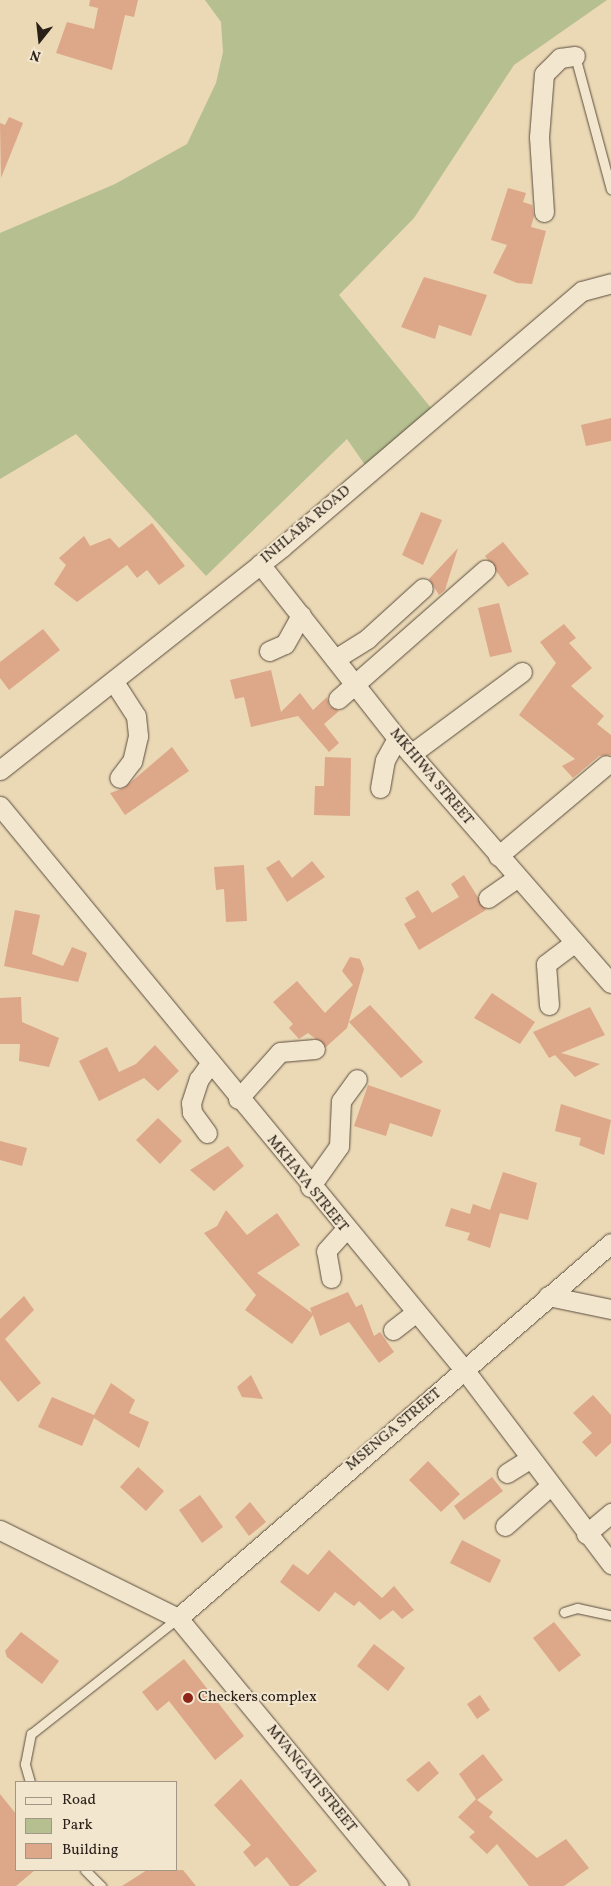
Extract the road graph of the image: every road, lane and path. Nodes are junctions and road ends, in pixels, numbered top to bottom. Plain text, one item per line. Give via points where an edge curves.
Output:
1 (575, 56) joint
2 (611, 189) edge
3 (544, 212) dead end
4 (611, 283) edge
5 (260, 564) junction
6 (486, 570) dead end
7 (424, 588) dead end
8 (301, 615) junction
9 (269, 651) dead end
10 (335, 658) junction
11 (522, 672) dead end
12 (114, 682) junction
13 (355, 684) junction
14 (338, 699) dead end
15 (397, 738) junction
16 (411, 754) junction
17 (606, 765) dead end
18 (0, 770) edge
19 (119, 778) dead end
20 (380, 788) dead end
21 (0, 806) edge
22 (498, 856) junction
23 (517, 878) junction
24 (488, 898) dead end
25 (574, 943) junction
26 (611, 983) edge
27 (549, 1005) dead end
28 (315, 1049) dead end
29 (210, 1064) junction
30 (357, 1079) dead end
31 (238, 1099) junction
32 (207, 1132) dead end
33 (310, 1188) junction
34 (345, 1230) junction
35 (611, 1243) edge
36 (331, 1278) dead end
37 (548, 1296) junction
38 (611, 1308) edge
39 (416, 1312) junction
40 (393, 1330) dead end
41 (466, 1372) junction
42 (531, 1458) junction
43 (508, 1473) dead end
44 (549, 1487) junction
45 (611, 1513) edge
46 (505, 1526) dead end
47 (0, 1530) edge
48 (586, 1534) junction
49 (609, 1558) edge
50 (564, 1612) dead end
51 (611, 1615) edge
52 (178, 1618) junction
53 (30, 1781) edge
54 (86, 1871) edge
55 (101, 1886) edge
56 (399, 1886) edge

1 - 2 lane
1 - 3 street via 560,58 544,74 539,137
4 - 5 street, INHLABA ROAD via 582,291
5 - 8 street, MKHIWA STREET
5 - 12 street, INHLABA ROAD
6 - 13 street
7 - 10 street via 368,638
8 - 9 street via 285,644
8 - 10 street, MKHIWA STREET
10 - 13 street, MKHIWA STREET
11 - 16 street
12 - 18 street, INHLABA ROAD
12 - 19 street via 136,716 138,736 132,761
13 - 14 street
13 - 15 street, MKHIWA STREET
15 - 16 street, MKHIWA STREET
15 - 20 street via 384,760
16 - 22 street, MKHIWA STREET
17 - 22 street
21 - 29 street, MKHAYA STREET
22 - 23 street, MKHIWA STREET
23 - 24 street
23 - 25 street, MKHIWA STREET
25 - 26 street, MKHIWA STREET
25 - 27 street via 546,964
28 - 31 street via 280,1052
29 - 31 street, MKHAYA STREET
29 - 32 street via 199,1079 192,1103 192,1112
30 - 33 street via 341,1101 339,1146
31 - 33 street, MKHAYA STREET
33 - 34 street, MKHAYA STREET
34 - 36 street via 326,1251
34 - 39 street, MKHAYA STREET
35 - 37 street, MSENGA STREET
37 - 38 street
37 - 41 street, MSENGA STREET
39 - 40 street
39 - 41 street, MKHAYA STREET
41 - 42 street, MKHAYA STREET
41 - 52 street, MSENGA STREET via 402,1421
42 - 43 street
42 - 44 street, MKHAYA STREET
44 - 46 street
44 - 48 street, MKHAYA STREET
45 - 48 street
47 - 52 street, MVANGATI STREET
48 - 49 street, MKHAYA STREET
50 - 51 lane via 577,1608
52 - 53 lane via 32,1734 25,1764
52 - 56 street, MVANGATI STREET
54 - 55 lane

